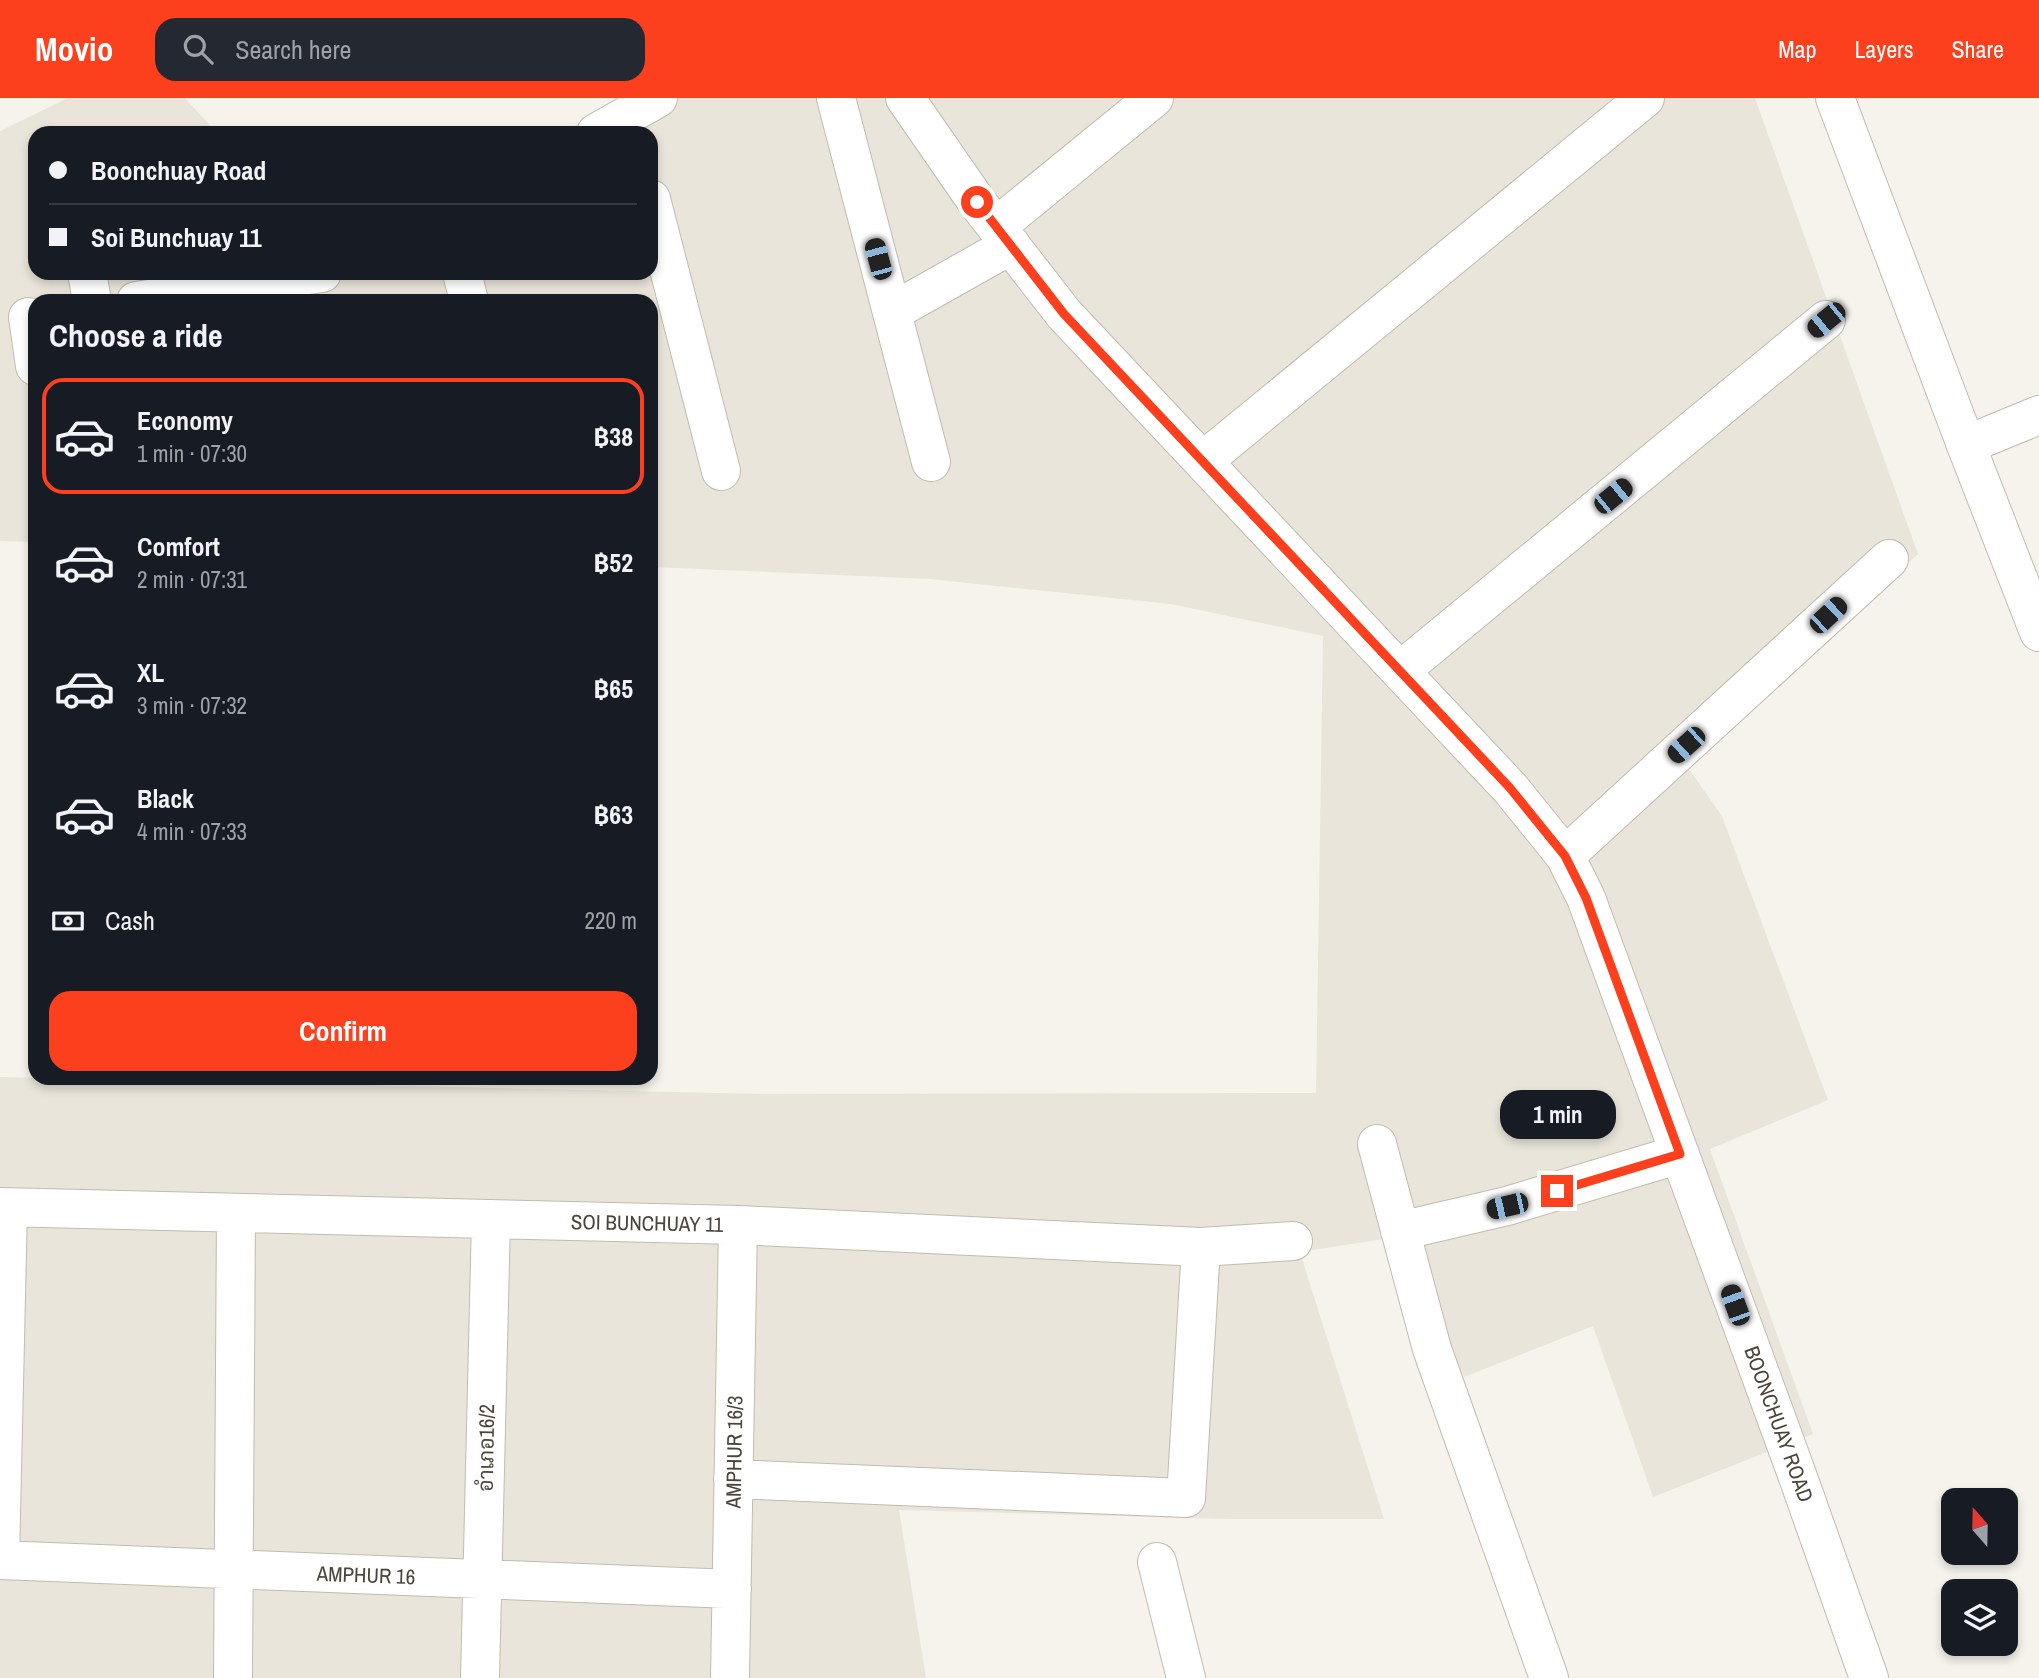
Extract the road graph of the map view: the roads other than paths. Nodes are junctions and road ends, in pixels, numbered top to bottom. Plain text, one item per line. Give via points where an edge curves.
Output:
1 (836, 98) edge
2 (905, 98) edge
3 (1154, 98) edge
4 (1645, 98) edge
5 (1835, 98) edge
6 (640, 115) edge
7 (613, 126) edge
8 (658, 227) edge
9 (1004, 236) junction
10 (294, 280) edge
11 (238, 294) edge
12 (892, 312) junction
13 (21, 318) edge
14 (1826, 320) dead end
15 (28, 342) edge
16 (2039, 415) edge
17 (1966, 445) junction
18 (1203, 461) junction
19 (932, 462) dead end
20 (720, 471) dead end
21 (1889, 559) dead end
22 (2039, 632) edge
23 (1400, 671) junction
24 (1565, 856) junction
25 (1377, 1144) dead end
26 (1680, 1154) junction
27 (4, 1207) edge
28 (236, 1213) junction
29 (491, 1219) junction
30 (738, 1225) junction
31 (1400, 1231) junction
32 (1293, 1241) dead end
33 (1201, 1247) junction
34 (733, 1479) junction
35 (0, 1560) edge
36 (1157, 1562) dead end
37 (234, 1569) junction
38 (483, 1579) junction
39 (732, 1588) junction
40 (233, 1678) edge
41 (480, 1678) edge
42 (730, 1678) edge
43 (1186, 1678) edge
44 (1549, 1678) edge
45 (1869, 1678) edge

1 - 12 street
2 - 9 street, BOONCHUAY ROAD
3 - 9 street
4 - 18 street
5 - 17 street
6 - 7 street
8 - 20 street
9 - 12 street
9 - 18 street, BOONCHUAY ROAD via 1064,314
10 - 11 street
12 - 19 street
13 - 15 street
14 - 23 street
16 - 17 street
17 - 22 street
18 - 23 street, BOONCHUAY ROAD
21 - 24 street
23 - 24 street, BOONCHUAY ROAD via 1510,788
24 - 26 street, BOONCHUAY ROAD via 1586,898
25 - 31 street
26 - 31 street via 1507,1206
26 - 45 street, BOONCHUAY ROAD
27 - 28 street, SOI BUNCHUAY 11
27 - 35 street
28 - 29 street, SOI BUNCHUAY 11
28 - 37 street
29 - 30 street, SOI BUNCHUAY 11
29 - 38 street, อำเภอ16/2
30 - 33 street, SOI BUNCHUAY 11
30 - 34 street, AMPHUR 16/3
31 - 44 street via 1432,1349
32 - 33 street, SOI BUNCHUAY 11
33 - 34 street via 1186,1498
34 - 39 street, AMPHUR 16/3
35 - 37 street, AMPHUR 16
36 - 43 street
37 - 38 street, AMPHUR 16
37 - 40 street
38 - 39 street, AMPHUR 16
38 - 41 street, อำเภอ16/2
39 - 42 street, AMPHUR 16/3

